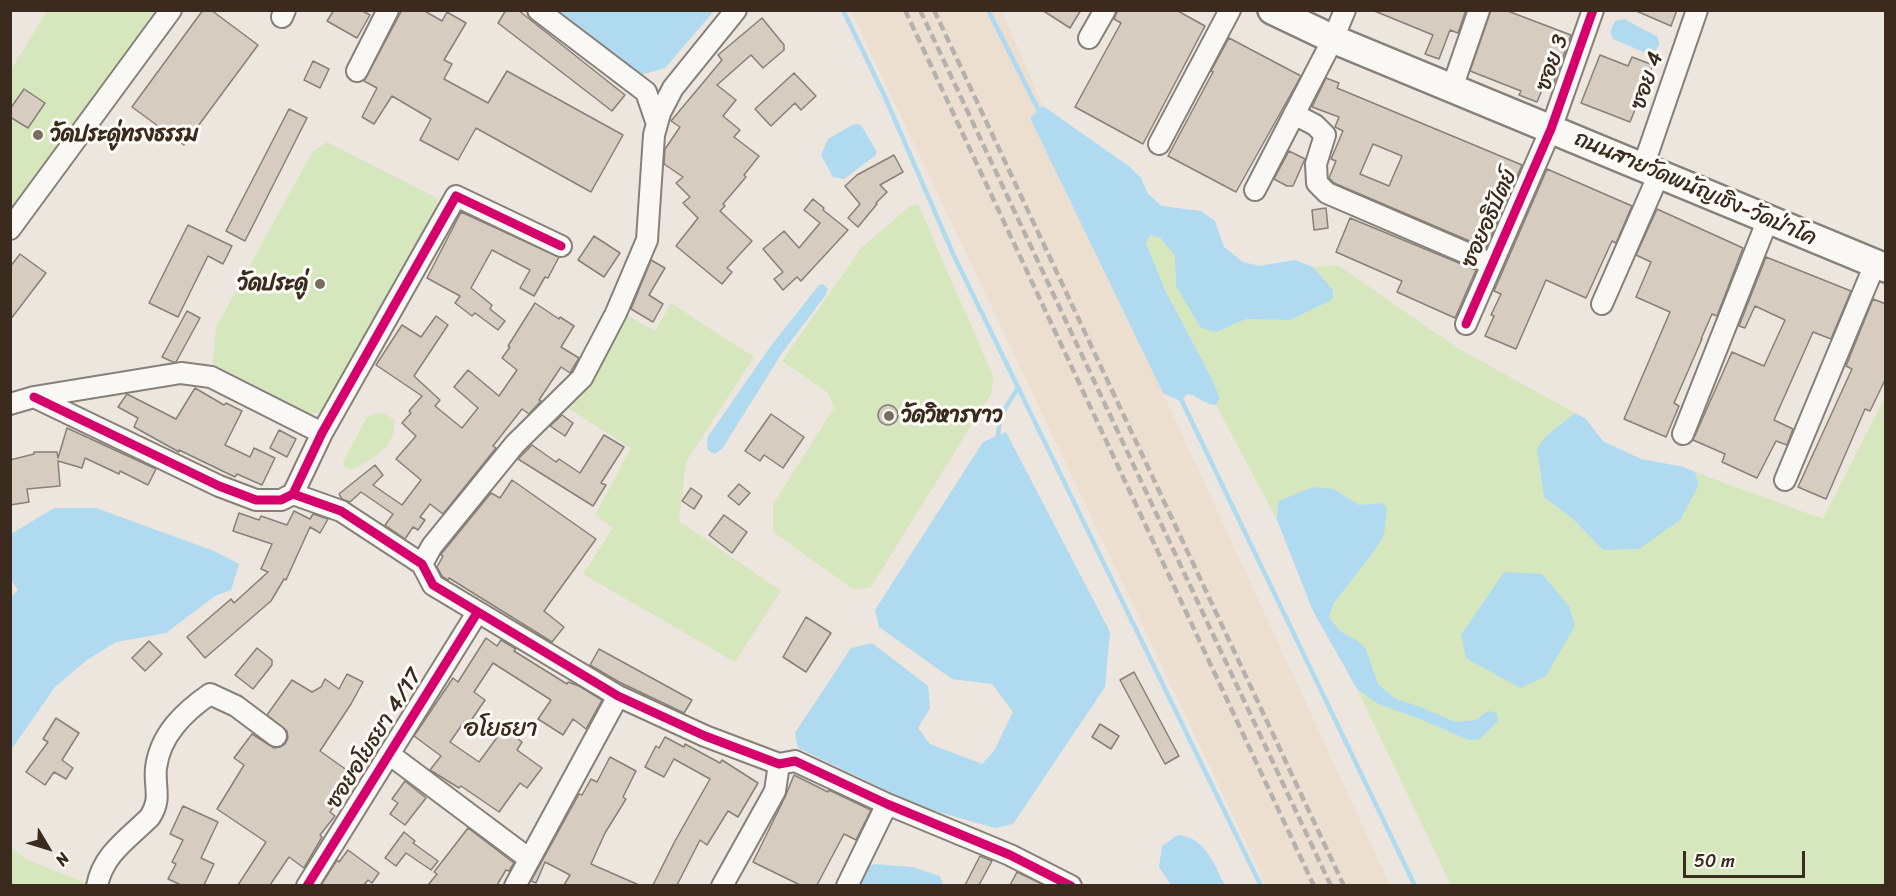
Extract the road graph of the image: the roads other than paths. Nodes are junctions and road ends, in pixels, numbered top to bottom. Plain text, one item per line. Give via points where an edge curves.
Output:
1 (171, 10) edge
2 (388, 10) edge
3 (538, 10) edge
4 (736, 10) edge
5 (1105, 10) edge
6 (1230, 10) edge
7 (1272, 10) edge
8 (1345, 10) edge
9 (1479, 10) edge
10 (1593, 10) edge
11 (1697, 10) edge
12 (1089, 38) dead end
13 (1333, 39) junction
14 (357, 71) dead end
15 (673, 88) junction
16 (1452, 88) junction
17 (646, 92) junction
18 (1294, 114) junction
19 (657, 124) junction
20 (1551, 129) junction
21 (1159, 144) dead end
22 (1651, 171) junction
23 (1255, 190) dead end
24 (1768, 219) junction
25 (10, 230) edge
26 (561, 246) dead end
27 (1492, 264) junction
28 (1880, 266) edge
29 (1602, 304) dead end
30 (1466, 324) dead end
31 (34, 397) junction
32 (10, 404) edge
33 (322, 433) junction
34 (1683, 434) dead end
35 (1785, 480) dead end
36 (293, 494) junction
37 (422, 564) junction
38 (477, 613) junction
39 (618, 696) junction
40 (276, 736) dead end
41 (389, 754) junction
42 (779, 764) junction
43 (887, 804) junction
44 (528, 858) junction
45 (97, 885) edge
46 (307, 885) edge
47 (515, 885) edge
48 (723, 885) edge
49 (847, 885) edge
50 (1071, 885) edge

1 - 25 street
2 - 14 street
3 - 17 street
4 - 15 street
5 - 12 street
6 - 21 street
7 - 13 main road, ถนนสายวัดพนัญเชิง-วัดป่าโค
8 - 13 street
9 - 16 street
10 - 20 street, ซอย 3
11 - 22 street, ซอย 4
13 - 16 main road, ถนนสายวัดพนัญเชิง-วัดป่าโค
13 - 18 street
15 - 17 street
15 - 19 street
16 - 20 main road, ถนนสายวัดพนัญเชิง-วัดป่าโค
17 - 19 street
18 - 23 street
18 - 27 street via 1315,124 1325,135 1316,164 1317,183 1327,193
19 - 37 street via 647,240 616,313 582,378 515,444 432,546
20 - 22 main road, ถนนสายวัดพนัญเชิง-วัดป่าโค
20 - 27 street, ซอยอธิปัตย์
22 - 24 main road, ถนนสายวัดพนัญเชิง-วัดป่าโค
22 - 29 street, ซอย 4
24 - 28 main road, ถนนสายวัดพนัญเชิง-วัดป่าโค
24 - 34 street
26 - 33 street via 456,196
27 - 30 street, ซอยอธิปัตย์
28 - 35 street
31 - 32 street
31 - 33 street via 181,373 211,378
31 - 36 street via 256,500 281,500
33 - 36 street
36 - 37 street via 341,511
37 - 38 street via 433,585
38 - 39 street
38 - 41 street, ซอยอโยธยา 4/17
39 - 42 street
39 - 44 street
40 - 45 street via 236,706 210,694 187,710 161,748 154,811 107,857
41 - 44 street
41 - 46 street, ซอยอโยธยา 4/17
42 - 43 street via 795,761
42 - 48 street via 775,791
43 - 49 street
43 - 50 street via 1000,850
44 - 47 street

